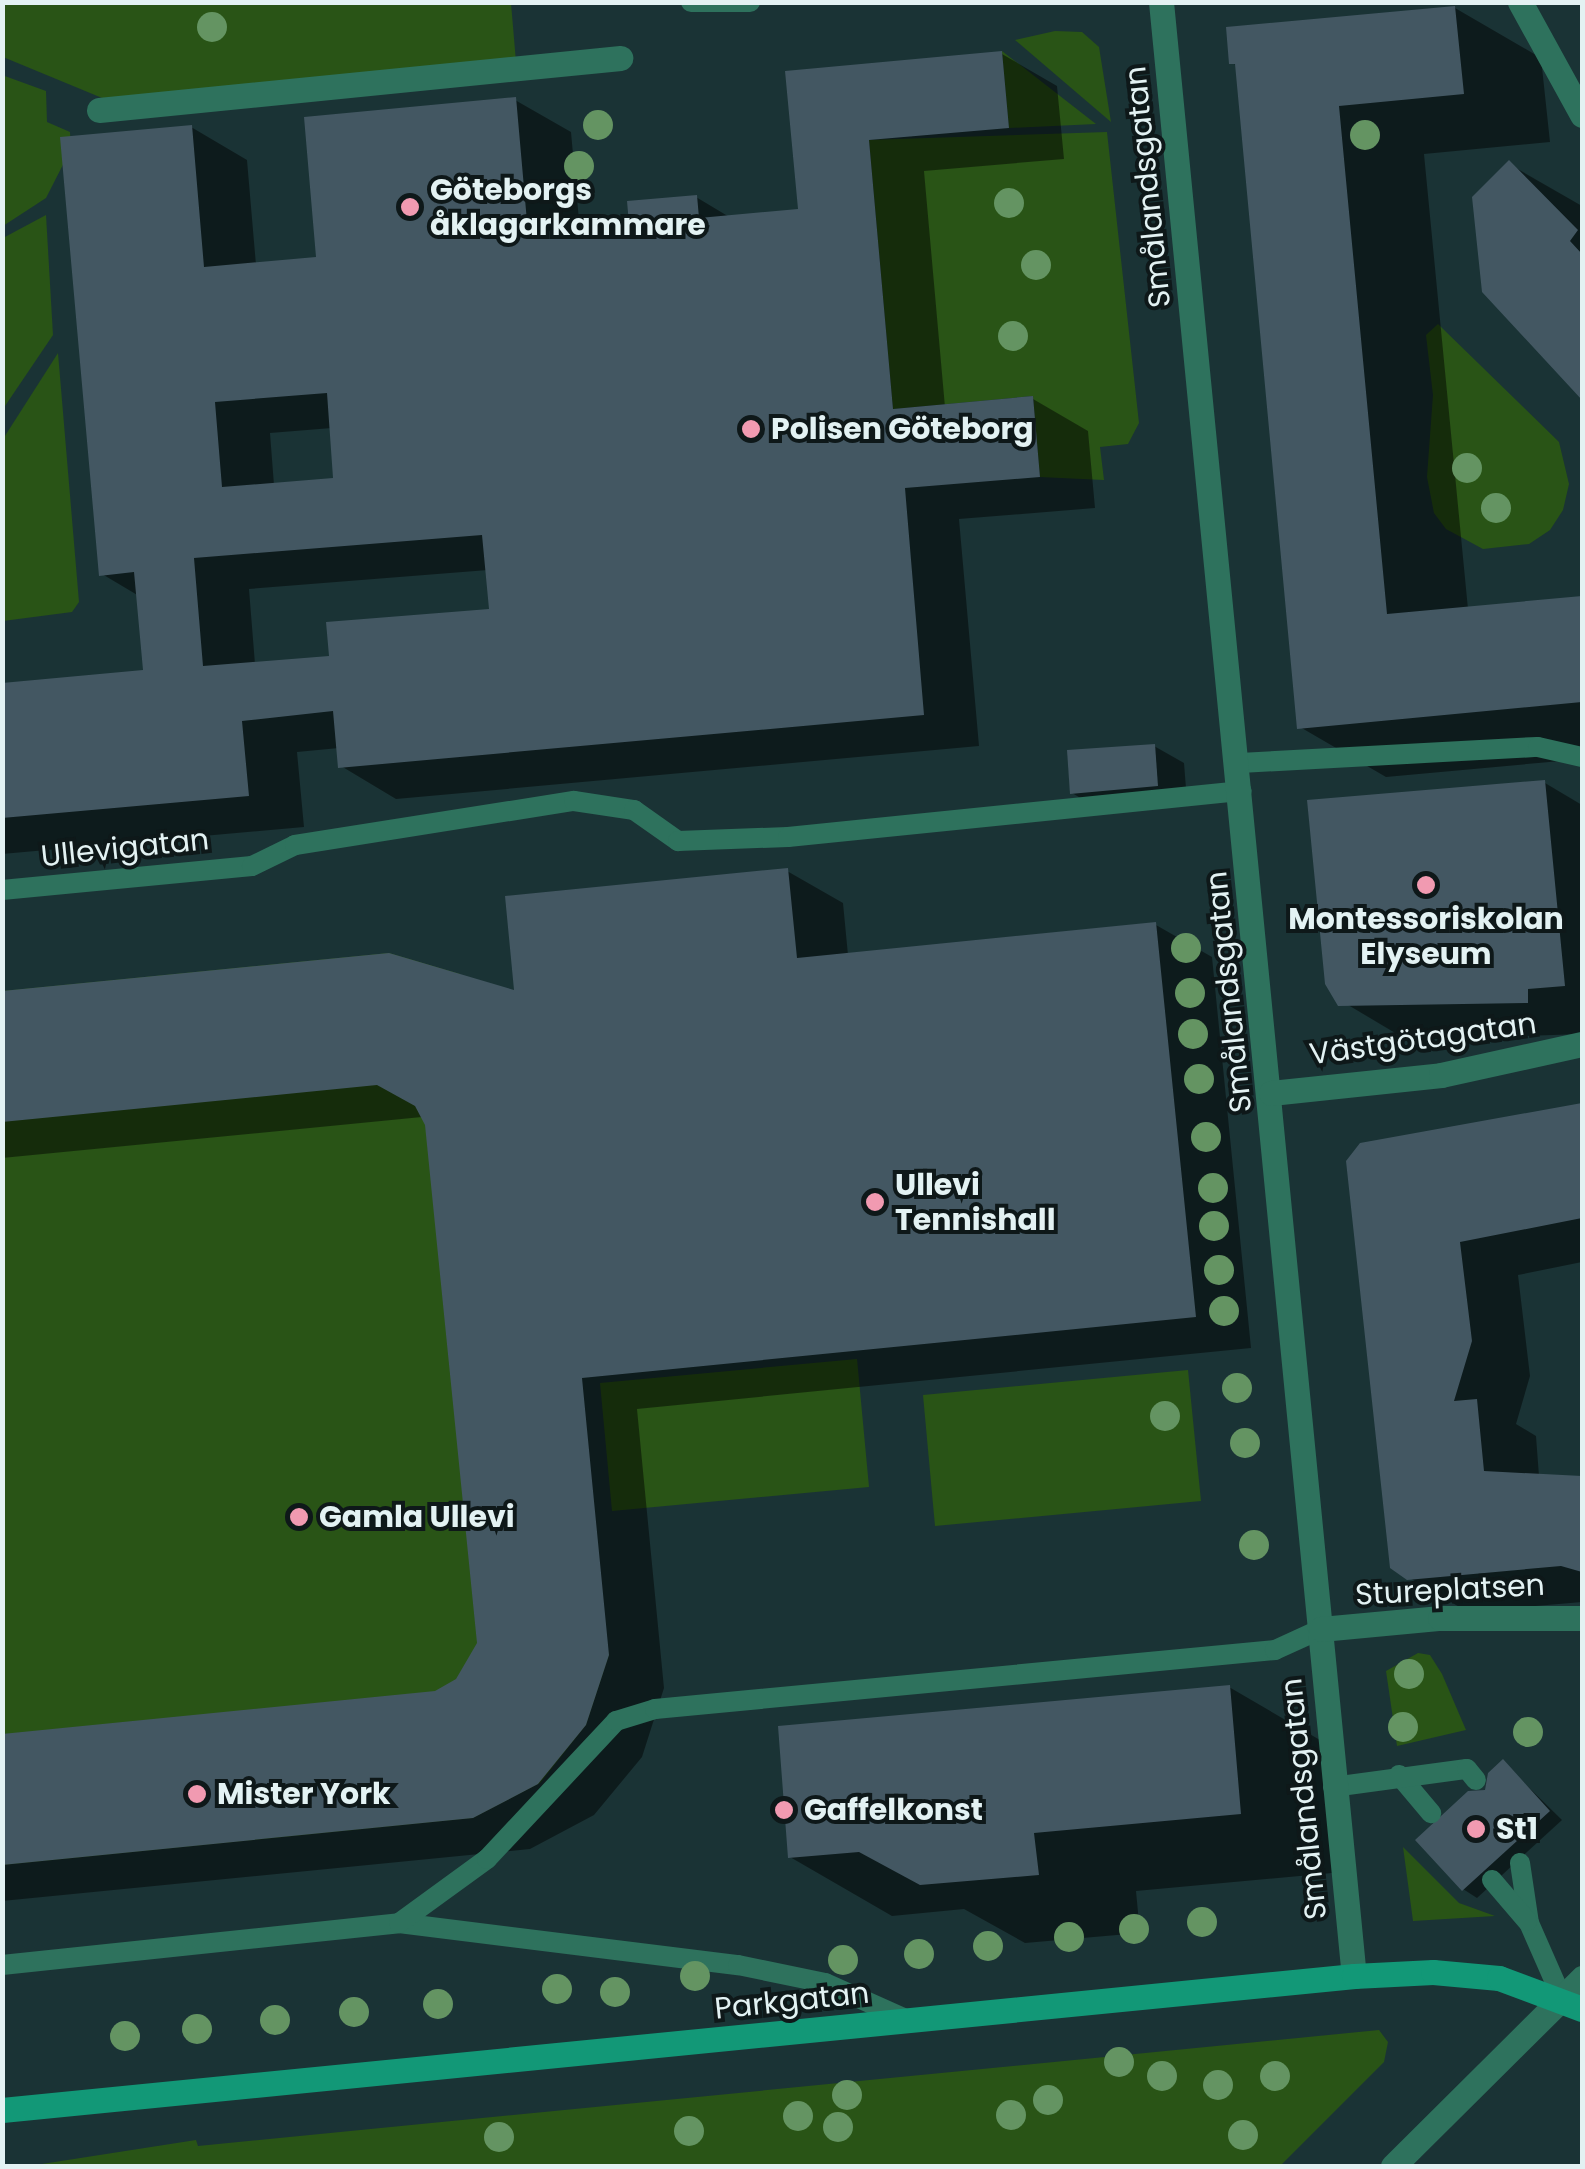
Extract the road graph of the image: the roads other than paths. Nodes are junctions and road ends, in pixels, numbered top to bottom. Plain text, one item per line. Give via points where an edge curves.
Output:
1 (690, 2) edge
2 (750, 2) edge
3 (1161, 2) edge
4 (1520, 2) edge
5 (620, 58) dead end
6 (99, 110) dead end
7 (1582, 114) edge
8 (1582, 757) edge
9 (1240, 763) junction
10 (1242, 796) junction
11 (2, 890) edge
12 (1582, 1044) edge
13 (1272, 1093) junction
14 (1582, 1618) edge
15 (1321, 1629) junction
16 (1399, 1776) junction
17 (1476, 1780) dead end
18 (1333, 1787) junction
19 (1431, 1814) dead end
20 (1520, 1863) dead end
21 (1492, 1880) dead end
22 (1529, 1922) junction
23 (400, 1923) junction
24 (4, 1965) edge
25 (1354, 1976) junction
26 (1582, 1978) edge
27 (1572, 2003) edge
28 (912, 2022) junction
29 (2, 2110) edge
30 (1393, 2166) edge

1 - 2 lane
3 - 9 street, Smålandsgatan
4 - 7 street
5 - 6 street
8 - 9 lane via 1538,747
9 - 10 street, Smålandsgatan
10 - 11 lane, Ullevigatan via 678,841 634,810 574,800 295,845 252,866
10 - 13 street, Smålandsgatan
12 - 13 street, Västgötagatan via 1441,1075
13 - 15 street, Smålandsgatan
14 - 15 street, Stureplatsen via 1440,1618
15 - 18 street, Smålandsgatan
15 - 23 lane via 1276,1650 655,1709 616,1720 488,1859
16 - 17 lane via 1467,1768
16 - 18 lane
16 - 19 lane
18 - 25 street, Smålandsgatan
20 - 22 lane
21 - 22 lane
22 - 27 lane
23 - 24 lane
23 - 28 lane via 738,1965 825,1983
25 - 27 main road, Parkgatan via 1433,1972 1499,1978
25 - 28 main road, Parkgatan
26 - 27 street
27 - 30 street
28 - 29 main road, Parkgatan

